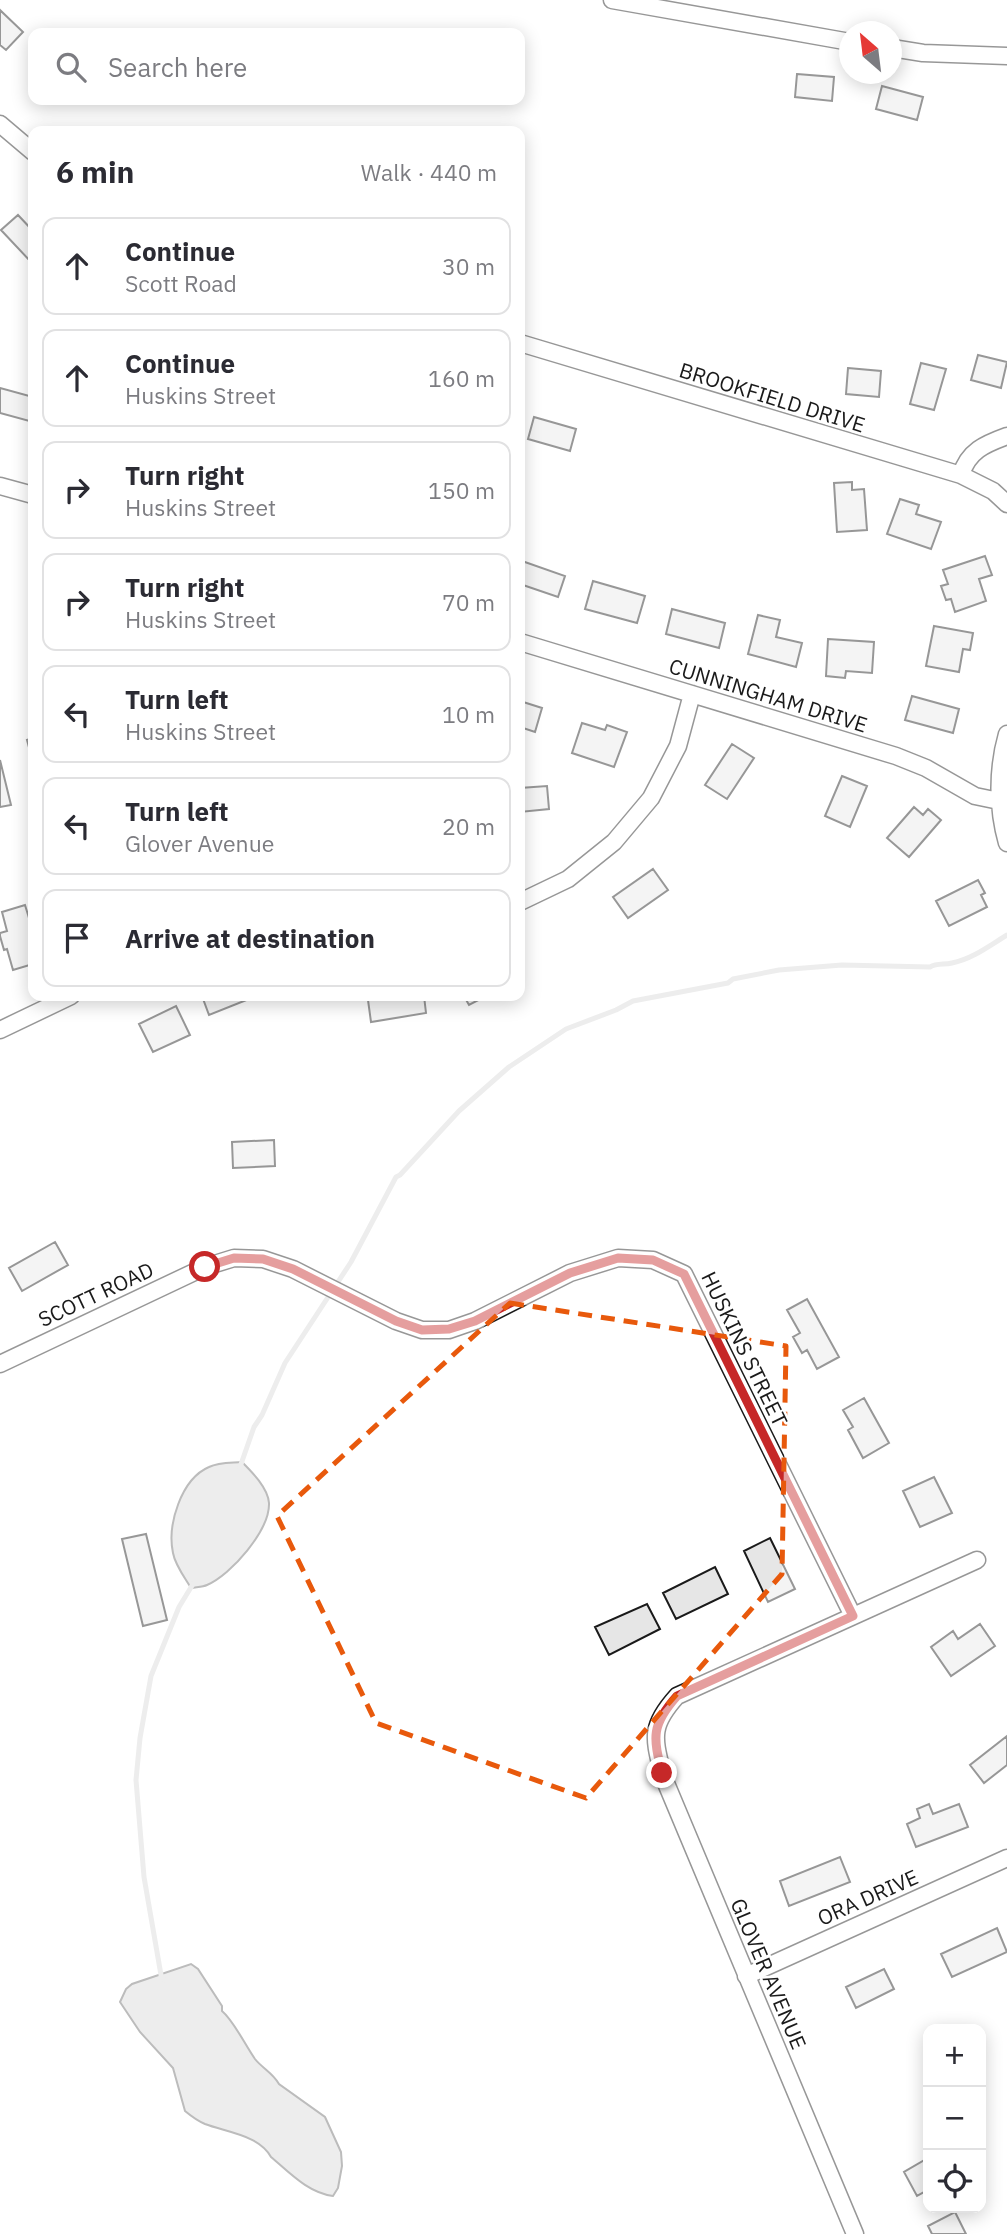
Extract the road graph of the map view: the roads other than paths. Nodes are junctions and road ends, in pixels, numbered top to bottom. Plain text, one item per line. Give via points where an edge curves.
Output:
1 (612, 0) edge
2 (839, 40) edge
3 (902, 50) edge
4 (1007, 56) edge
5 (0, 124) edge
6 (28, 148) edge
7 (525, 344) edge
8 (1007, 436) edge
9 (961, 475) junction
10 (0, 486) edge
11 (28, 494) edge
12 (1007, 504) edge
13 (525, 644) edge
14 (692, 694) junction
15 (1007, 734) edge
16 (999, 801) junction
17 (1007, 843) edge
18 (525, 900) edge
19 (61, 1001) edge
20 (0, 1030) edge
21 (293, 1269) joint
22 (0, 1364) edge
23 (977, 1560) dead end
24 (853, 1616) junction
25 (1007, 1858) edge
26 (746, 1976) junction
27 (855, 2234) edge

1 - 2 street
3 - 4 street
5 - 6 street
7 - 9 street, BROOKFIELD DRIVE
8 - 9 street via 972,453
9 - 12 street, BROOKFIELD DRIVE via 993,491
10 - 11 street
13 - 14 street, CUNNINGHAM DRIVE
14 - 16 street, CUNNINGHAM DRIVE via 896,757 975,796
14 - 18 street via 678,746 651,797 614,842 568,879
15 - 16 street
16 - 17 street
19 - 20 street
21 - 22 street, SCOTT ROAD via 263,1259 234,1258 205,1267
21 - 24 street, HUSKINS STREET via 422,1330 449,1329 475,1321 570,1273 618,1258 653,1260 684,1274
23 - 24 street
24 - 26 street, GLOVER AVENUE via 677,1696 657,1727 655,1745 663,1776
25 - 26 street, ORA DRIVE
26 - 27 street, GLOVER AVENUE

